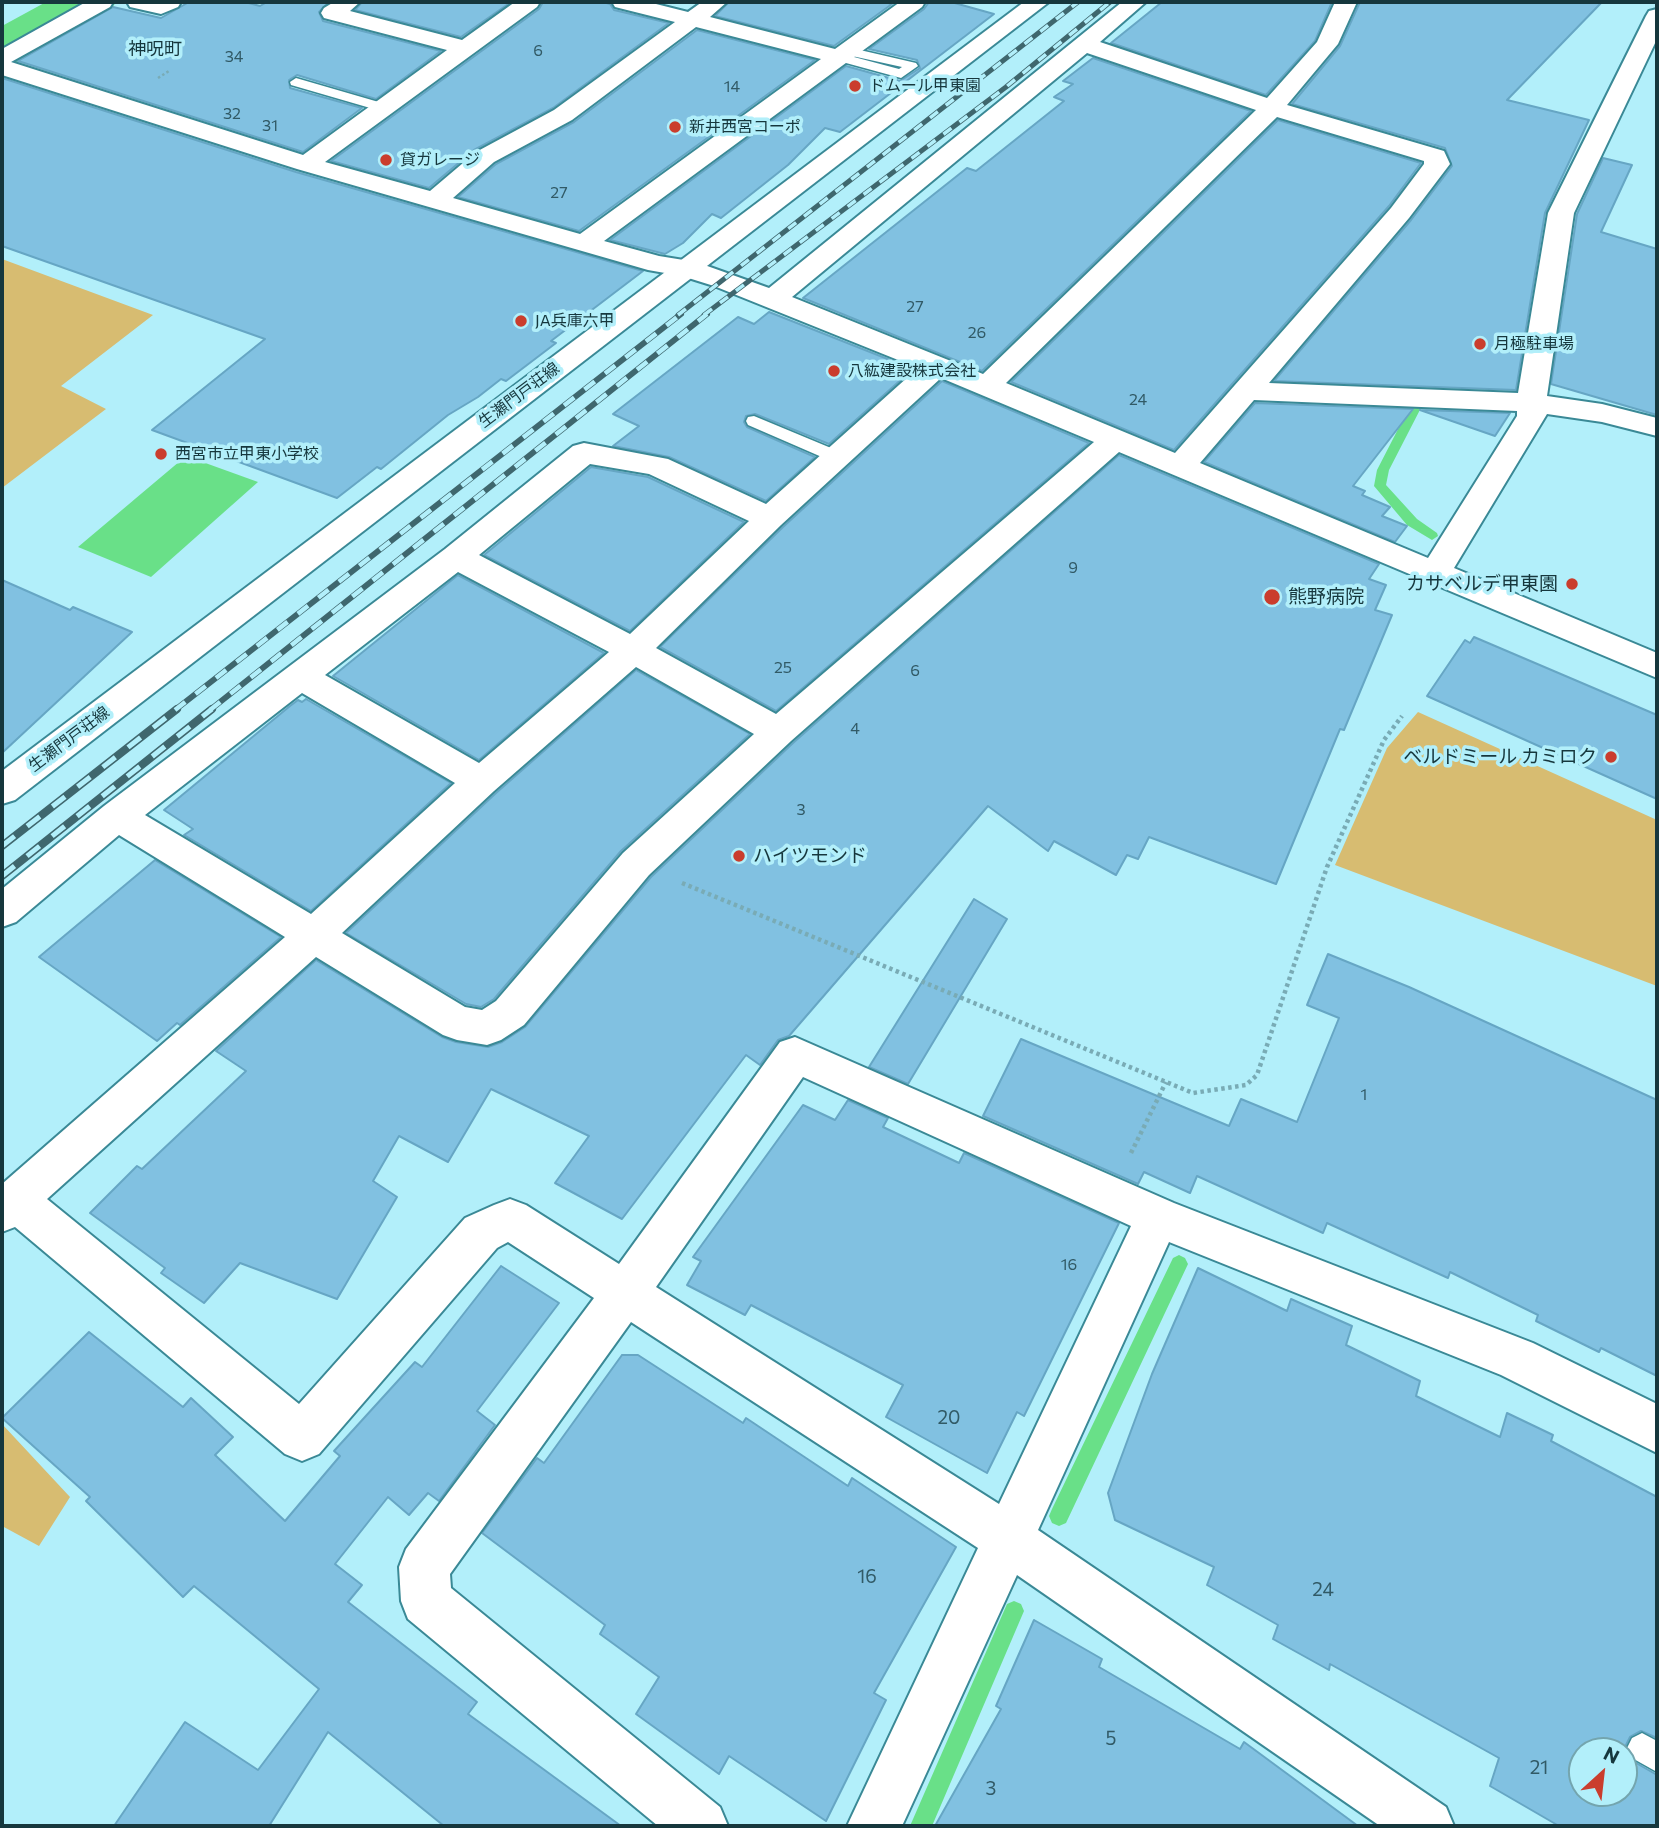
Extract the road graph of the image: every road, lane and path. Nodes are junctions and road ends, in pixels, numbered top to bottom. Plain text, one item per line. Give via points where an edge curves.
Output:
1 (63, 2) edge
2 (102, 2) edge
3 (138, 2) edge
4 (170, 2) edge
5 (349, 2) edge
6 (529, 2) edge
7 (623, 2) edge
8 (656, 2) edge
9 (914, 2) edge
10 (1038, 2) edge
11 (1135, 2) edge
12 (1346, 2) edge
13 (703, 11) edge
14 (1657, 16) edge
15 (2, 36) edge
16 (1082, 44) junction
17 (466, 48) junction
18 (843, 54) junction
19 (2, 58) edge
20 (2, 67) edge
21 (296, 82) dead end
22 (384, 108) junction
23 (1272, 108) junction
24 (306, 164) junction
25 (434, 201) junction
26 (584, 243) junction
27 (686, 268) junction
28 (773, 299) junction
29 (937, 366) junction
30 (987, 386) junction
31 (1249, 391) junction
32 (1531, 402) junction
33 (754, 421) dead end
34 (1657, 427) edge
35 (1115, 440) junction
36 (837, 457) junction
37 (1180, 467) junction
38 (769, 518) junction
39 (456, 557) junction
40 (1434, 574) junction
41 (633, 650) junction
42 (1657, 666) edge
43 (300, 676) junction
44 (1402, 716) dead end
45 (779, 733) junction
46 (481, 781) junction
47 (3, 787) edge
48 (117, 816) junction
49 (636, 864) junction
50 (2, 911) edge
51 (314, 934) junction
52 (1166, 1082) junction
53 (1111, 1195) junction
54 (8, 1206) edge
55 (1157, 1217) junction
56 (626, 1292) junction
57 (1657, 1429) edge
58 (1008, 1539) junction
59 (701, 1826) edge
60 (874, 1826) edge
61 (1427, 1826) edge

1 - 15 street
2 - 19 street
3 - 4 street via 161,7
5 - 17 street via 332,13
6 - 17 street
7 - 13 street
8 - 13 street
9 - 18 street
10 - 27 street, 生瀬門戸荘線
11 - 16 street
12 - 23 street via 1327,44
13 - 18 street
13 - 25 street via 563,115 485,157
14 - 32 street via 1560,213
16 - 23 street
16 - 28 street
17 - 22 street
18 - 26 street
20 - 24 street
21 - 22 lane
22 - 24 street
23 - 30 street
23 - 31 street via 1435,156 1437,164
24 - 25 street
25 - 26 street
26 - 27 street
27 - 28 street
27 - 47 street, 生瀬門戸荘線
28 - 29 street
29 - 30 street
29 - 36 street
30 - 35 street
31 - 32 street
31 - 37 street
32 - 34 street
32 - 40 street via 1532,416
33 - 36 lane
35 - 37 street
35 - 45 street
36 - 38 street
37 - 40 street
38 - 39 street via 657,466 584,453
38 - 41 street
39 - 41 street
39 - 43 street
40 - 42 street
41 - 45 street
41 - 46 street
43 - 46 street
43 - 48 street
44 - 52 path via 1384,740 1327,867 1257,1075 1246,1086 1193,1093
45 - 49 street
46 - 51 street
48 - 50 street
48 - 51 street
49 - 51 street via 510,1013 487,1028 457,1023
49 - 52 path
51 - 54 street
52 - 53 path
53 - 55 street
53 - 56 street via 795,1055
54 - 56 street via 302,1437 481,1233 510,1219
55 - 57 street via 1517,1359
55 - 58 street
56 - 58 street
56 - 59 street via 424,1567 426,1601
58 - 60 street
58 - 61 street

